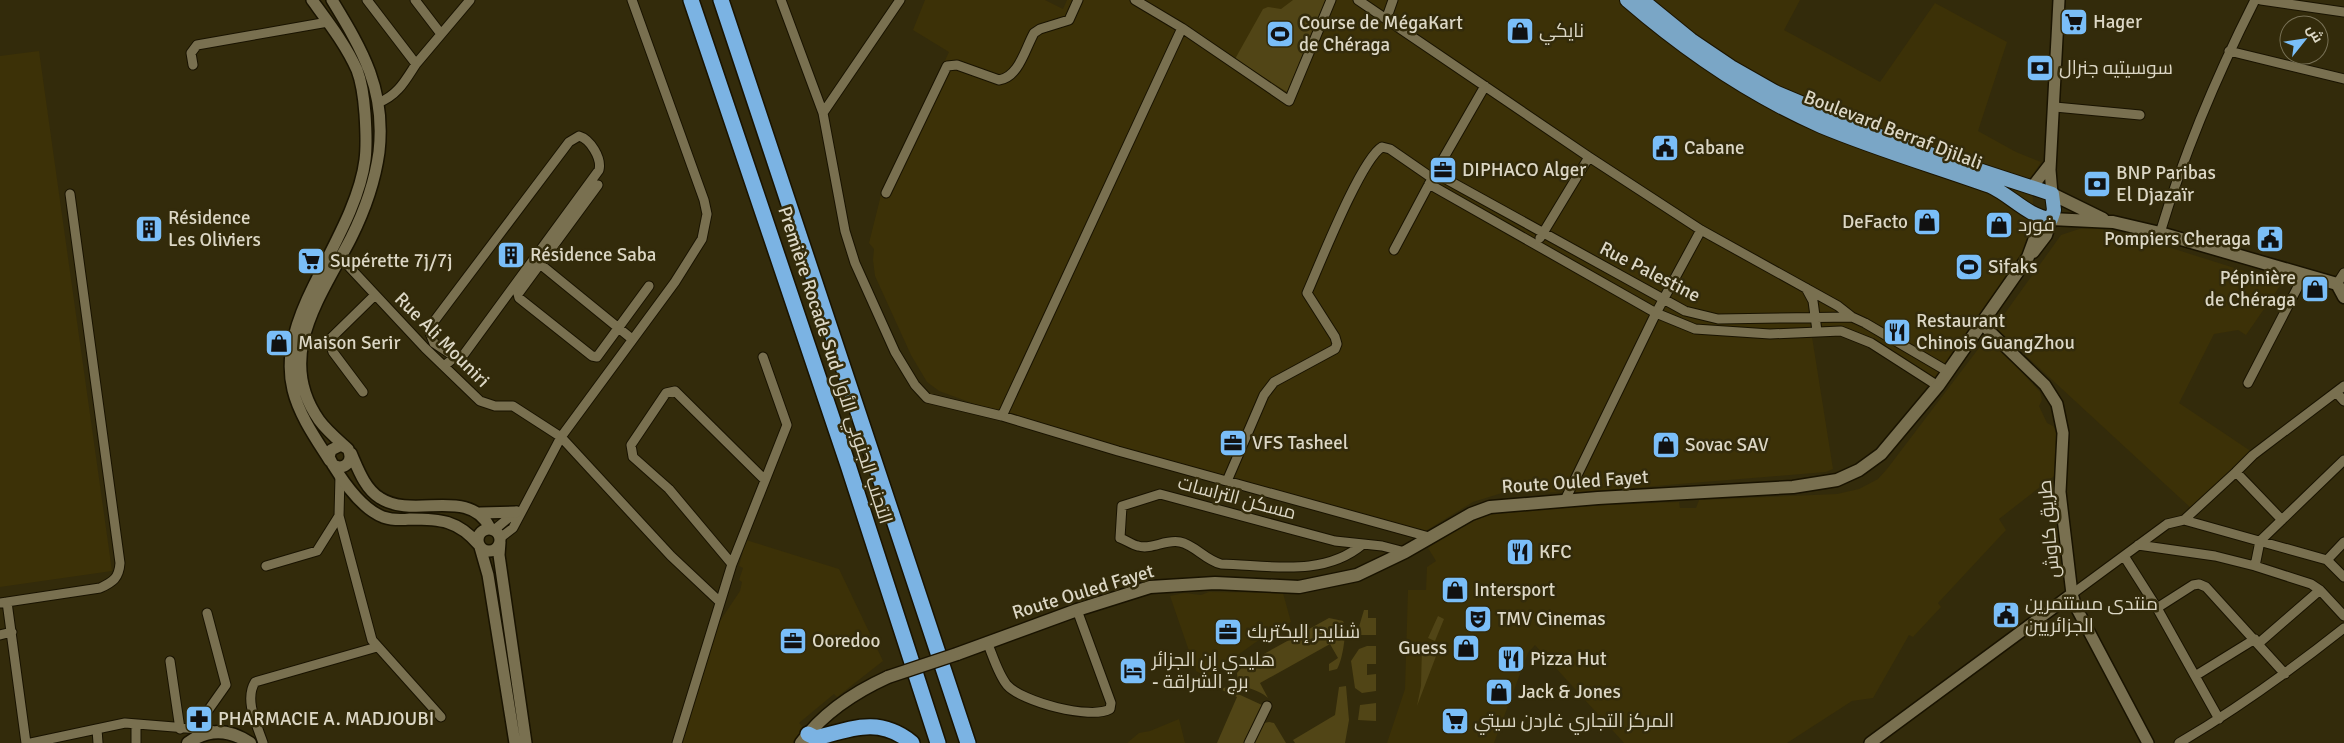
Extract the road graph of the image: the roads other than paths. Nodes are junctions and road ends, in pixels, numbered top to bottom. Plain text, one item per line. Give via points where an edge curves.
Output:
1 (312, 0) edge
2 (332, 0) edge
3 (367, 0) edge
4 (415, 0) edge
5 (632, 0) edge
6 (690, 0) edge
7 (721, 0) edge
8 (781, 0) edge
9 (900, 0) edge
10 (1078, 0) edge
11 (1135, 0) edge
12 (1331, 0) edge
13 (1358, 0) edge
14 (1392, 0) edge
15 (1627, 0) edge
16 (1642, 0) edge
17 (2059, 0) edge
18 (2255, 0) edge
19 (2261, 0) edge
20 (466, 2) edge
21 (2344, 12) edge
22 (1387, 17) junction
23 (328, 22) junction
24 (1182, 28) junction
25 (441, 34) junction
26 (2229, 51) junction
27 (416, 64) junction
28 (193, 65) dead end
29 (2344, 79) edge
30 (1485, 86) junction
31 (378, 103) junction
32 (2054, 107) junction
33 (823, 113) junction
34 (2140, 115) dead end
35 (1588, 157) junction
36 (2051, 162) junction
37 (1432, 179) junction
38 (598, 185) dead end
39 (2032, 187) junction
40 (70, 194) dead end
41 (886, 194) dead end
42 (2052, 194) junction
43 (2037, 217) junction
44 (2051, 219) junction
45 (2113, 222) junction
46 (1701, 230) junction
47 (1543, 233) junction
48 (2160, 233) junction
49 (1536, 245) junction
50 (1394, 250) dead end
51 (340, 257) junction
52 (2028, 257) junction
53 (540, 264) junction
54 (2344, 273) edge
55 (2304, 275) junction
56 (2341, 283) edge
57 (649, 286) dead end
58 (1806, 288) junction
59 (375, 295) junction
60 (2344, 297) edge
61 (1663, 300) junction
62 (1656, 313) junction
63 (1816, 317) junction
64 (1852, 317) junction
65 (1982, 324) junction
66 (619, 328) junction
67 (1817, 331) junction
68 (632, 339) junction
69 (455, 357) junction
70 (763, 357) dead end
71 (444, 366) junction
72 (1948, 371) junction
73 (2248, 383) dead end
74 (1938, 386) junction
75 (2344, 386) edge
76 (363, 392) dead end
77 (2336, 392) junction
78 (2344, 401) edge
79 (1002, 416) junction
80 (561, 437) junction
81 (349, 450) junction
82 (2344, 460) edge
83 (331, 463) junction
84 (2236, 472) junction
85 (340, 476) junction
86 (764, 479) junction
87 (1227, 481) junction
88 (1565, 500) junction
89 (520, 509) junction
90 (480, 513) junction
91 (340, 516) junction
92 (2184, 520) junction
93 (2282, 520) junction
94 (496, 534) junction
95 (1428, 537) junction
96 (2260, 541) junction
97 (2344, 542) edge
98 (1363, 544) junction
99 (2138, 545) junction
100 (479, 546) junction
101 (1405, 552) junction
102 (2124, 556) junction
103 (2327, 560) junction
104 (732, 564) junction
105 (266, 566) dead end
106 (2255, 566) junction
107 (2344, 577) edge
108 (2320, 590) junction
109 (2072, 594) junction
110 (4, 602) edge
111 (720, 602) junction
112 (2157, 608) junction
113 (1077, 610) junction
114 (207, 613) dead end
115 (2344, 616) edge
116 (2344, 628) edge
117 (12, 632) junction
118 (0, 635) edge
119 (2257, 641) junction
120 (988, 642) junction
121 (377, 647) junction
122 (170, 661) dead end
123 (2285, 674) junction
124 (2195, 676) junction
125 (1267, 706) dead end
126 (440, 717) dead end
127 (2219, 719) junction
128 (136, 724) junction
129 (97, 729) junction
130 (180, 729) junction
131 (196, 730) junction
132 (220, 730) junction
133 (804, 738) edge
134 (26, 743) edge
135 (31, 743) edge
136 (98, 743) edge
137 (136, 743) edge
138 (188, 743) edge
139 (250, 743) edge
140 (263, 743) edge
141 (515, 743) edge
142 (526, 743) edge
143 (677, 743) edge
144 (912, 743) edge
145 (938, 743) edge
146 (968, 743) edge
147 (1249, 743) edge
148 (1870, 743) edge
149 (2148, 743) edge
150 (2179, 743) edge

1 - 23 street
2 - 31 street via 371,70
3 - 27 street
4 - 25 street
5 - 68 street via 708,214 696,250
6 - 145 highway, Première Rocade Sud التجنب الجنوبي الأول via 842,447
7 - 146 highway, Première Rocade Sud التجنب الجنوبي الأول
8 - 33 street
9 - 33 street
10 - 41 street via 1069,20 1034,33 1014,71 1006,79 999,80 957,65 947,66
11 - 24 street
12 - 24 street via 1289,101
13 - 22 street
14 - 22 street
15 - 43 highway, Boulevard Berraf Djilali via 1714,68 1780,106 1865,143 1990,186
16 - 39 highway, Boulevard Berraf Djilali via 1691,40 1775,92 1896,143
17 - 32 street
18 - 26 street
19 - 21 street
20 - 25 street
22 - 30 street
23 - 28 street via 197,45 191,53
23 - 83 street via 357,71 367,136 365,161 356,191 295,327 292,349 293,389
24 - 79 street
25 - 27 street
26 - 29 street
26 - 48 street via 2174,188
27 - 31 street via 401,88
30 - 35 street
30 - 37 street
31 - 51 street via 379,152 374,177 362,213
32 - 34 street
32 - 36 street
33 - 79 street via 855,263 906,371 927,398
35 - 46 street
35 - 47 street
36 - 39 street
36 - 42 street
37 - 47 street, Rue Palestine
37 - 49 street, Rue Palestine
37 - 50 street
37 - 87 street via 1390,149 1382,147 1372,158 1346,204 1307,293 1337,344 1334,349 1274,382 1264,395
38 - 53 street
39 - 42 highway, Boulevard Berraf Djilali
40 - 110 street via 120,563 119,575 100,588
42 - 44 highway
42 - 45 main road
43 - 44 highway, Boulevard Berraf Djilali
43 - 52 main road via 2035,238
44 - 45 main road
44 - 52 main road via 2046,235
45 - 48 main road
46 - 58 street
46 - 61 street
47 - 49 street
47 - 61 street, Rue Palestine
48 - 55 main road
49 - 62 street, Rue Palestine
51 - 59 street, Rue Ali Mouniri
51 - 81 street via 304,334 301,374 305,392 320,420
52 - 65 main road, Route Ouled Fayet
53 - 66 street
53 - 66 street via 518,294 521,300 595,357 602,353
54 - 56 street
55 - 56 main road
55 - 73 street
56 - 60 main road
57 - 66 street
58 - 63 street
58 - 64 street
59 - 71 street, Rue Ali Mouniri
59 - 76 street via 328,340 333,352
61 - 62 street
61 - 63 street, Rue Palestine via 1685,311 1718,320
62 - 67 street, Rue Palestine via 1695,329 1770,334
62 - 88 street
63 - 64 street, Rue Palestine
63 - 67 street
64 - 72 street, Rue Palestine
65 - 72 main road, Route Ouled Fayet
65 - 109 street, طريق كاوش via 2045,385 2057,404 2063,434 2060,492
66 - 68 street
67 - 74 street, Rue Palestine via 1854,334
68 - 80 street
69 - 69 street via 462,357 599,170 600,164 585,138 579,136 570,142 432,324 430,334 434,343
69 - 71 street
70 - 86 street via 787,425
71 - 80 street, Rue Ali Mouniri via 480,401 496,406 513,406
72 - 74 main road, Route Ouled Fayet
74 - 88 main road, Route Ouled Fayet via 1881,454 1859,470 1837,480 1793,488
75 - 77 street
77 - 78 street
77 - 84 street via 2253,454
79 - 87 street
80 - 89 street
80 - 111 street, Rue Ali Mouniri via 671,556
81 - 83 street via 347,465 339,468
81 - 83 street via 341,445 334,447 329,453
81 - 90 street via 364,481 380,498 405,507 446,505
82 - 93 street
83 - 85 street
84 - 92 street
84 - 93 street
85 - 91 street
85 - 100 street via 376,513 399,520 450,522 462,528
86 - 104 street
86 - 104 street via 674,391 666,393 630,446 633,457 669,489
87 - 95 street
88 - 95 main road, Route Ouled Fayet via 1490,507
89 - 90 street
89 - 94 street
90 - 94 street
91 - 105 street via 317,551
91 - 121 street via 372,640
92 - 96 street
92 - 99 street via 2167,524
93 - 96 street
94 - 100 street via 484,530 479,534
94 - 100 street via 494,550 486,551
94 - 142 street
95 - 101 main road, Route Ouled Fayet
96 - 103 street
96 - 106 street
97 - 103 street
98 - 98 street, مسكن التراسات via 1335,541 1160,494 1122,506 1120,538 1149,547 1182,542 1211,562 1221,564 1280,568 1308,566 1343,558
98 - 101 street, مسكن التراسات
99 - 102 street
99 - 106 street via 2215,556
100 - 141 street via 488,575
101 - 113 main road, Route Ouled Fayet via 1357,575 1330,582 1299,587 1215,583 1150,587
102 - 109 street
102 - 112 street
103 - 107 street
104 - 111 street
106 - 108 street via 2311,584
108 - 115 street
108 - 119 street
109 - 148 street
109 - 149 street, طريق كاوش
110 - 117 street
111 - 143 street
112 - 119 street via 2199,584 2206,587
112 - 124 street
113 - 120 main road, Route Ouled Fayet
113 - 120 street via 1111,703 1106,711 1094,714 1034,702 1019,695 1007,684
114 - 131 street via 226,684
116 - 123 street
117 - 118 street
117 - 134 street
119 - 123 street
119 - 124 street
120 - 133 main road, Route Ouled Fayet, bridge via 867,686
121 - 126 street
121 - 140 street via 255,682 251,706
122 - 130 street
123 - 127 street
124 - 127 street
125 - 147 street
127 - 150 street
128 - 129 street
128 - 130 street
128 - 137 street
129 - 135 street
129 - 136 street
130 - 131 street
131 - 132 street
132 - 138 main road via 197,736
132 - 139 main road
133 - 144 highway via 816,738 852,727 870,727 889,730

